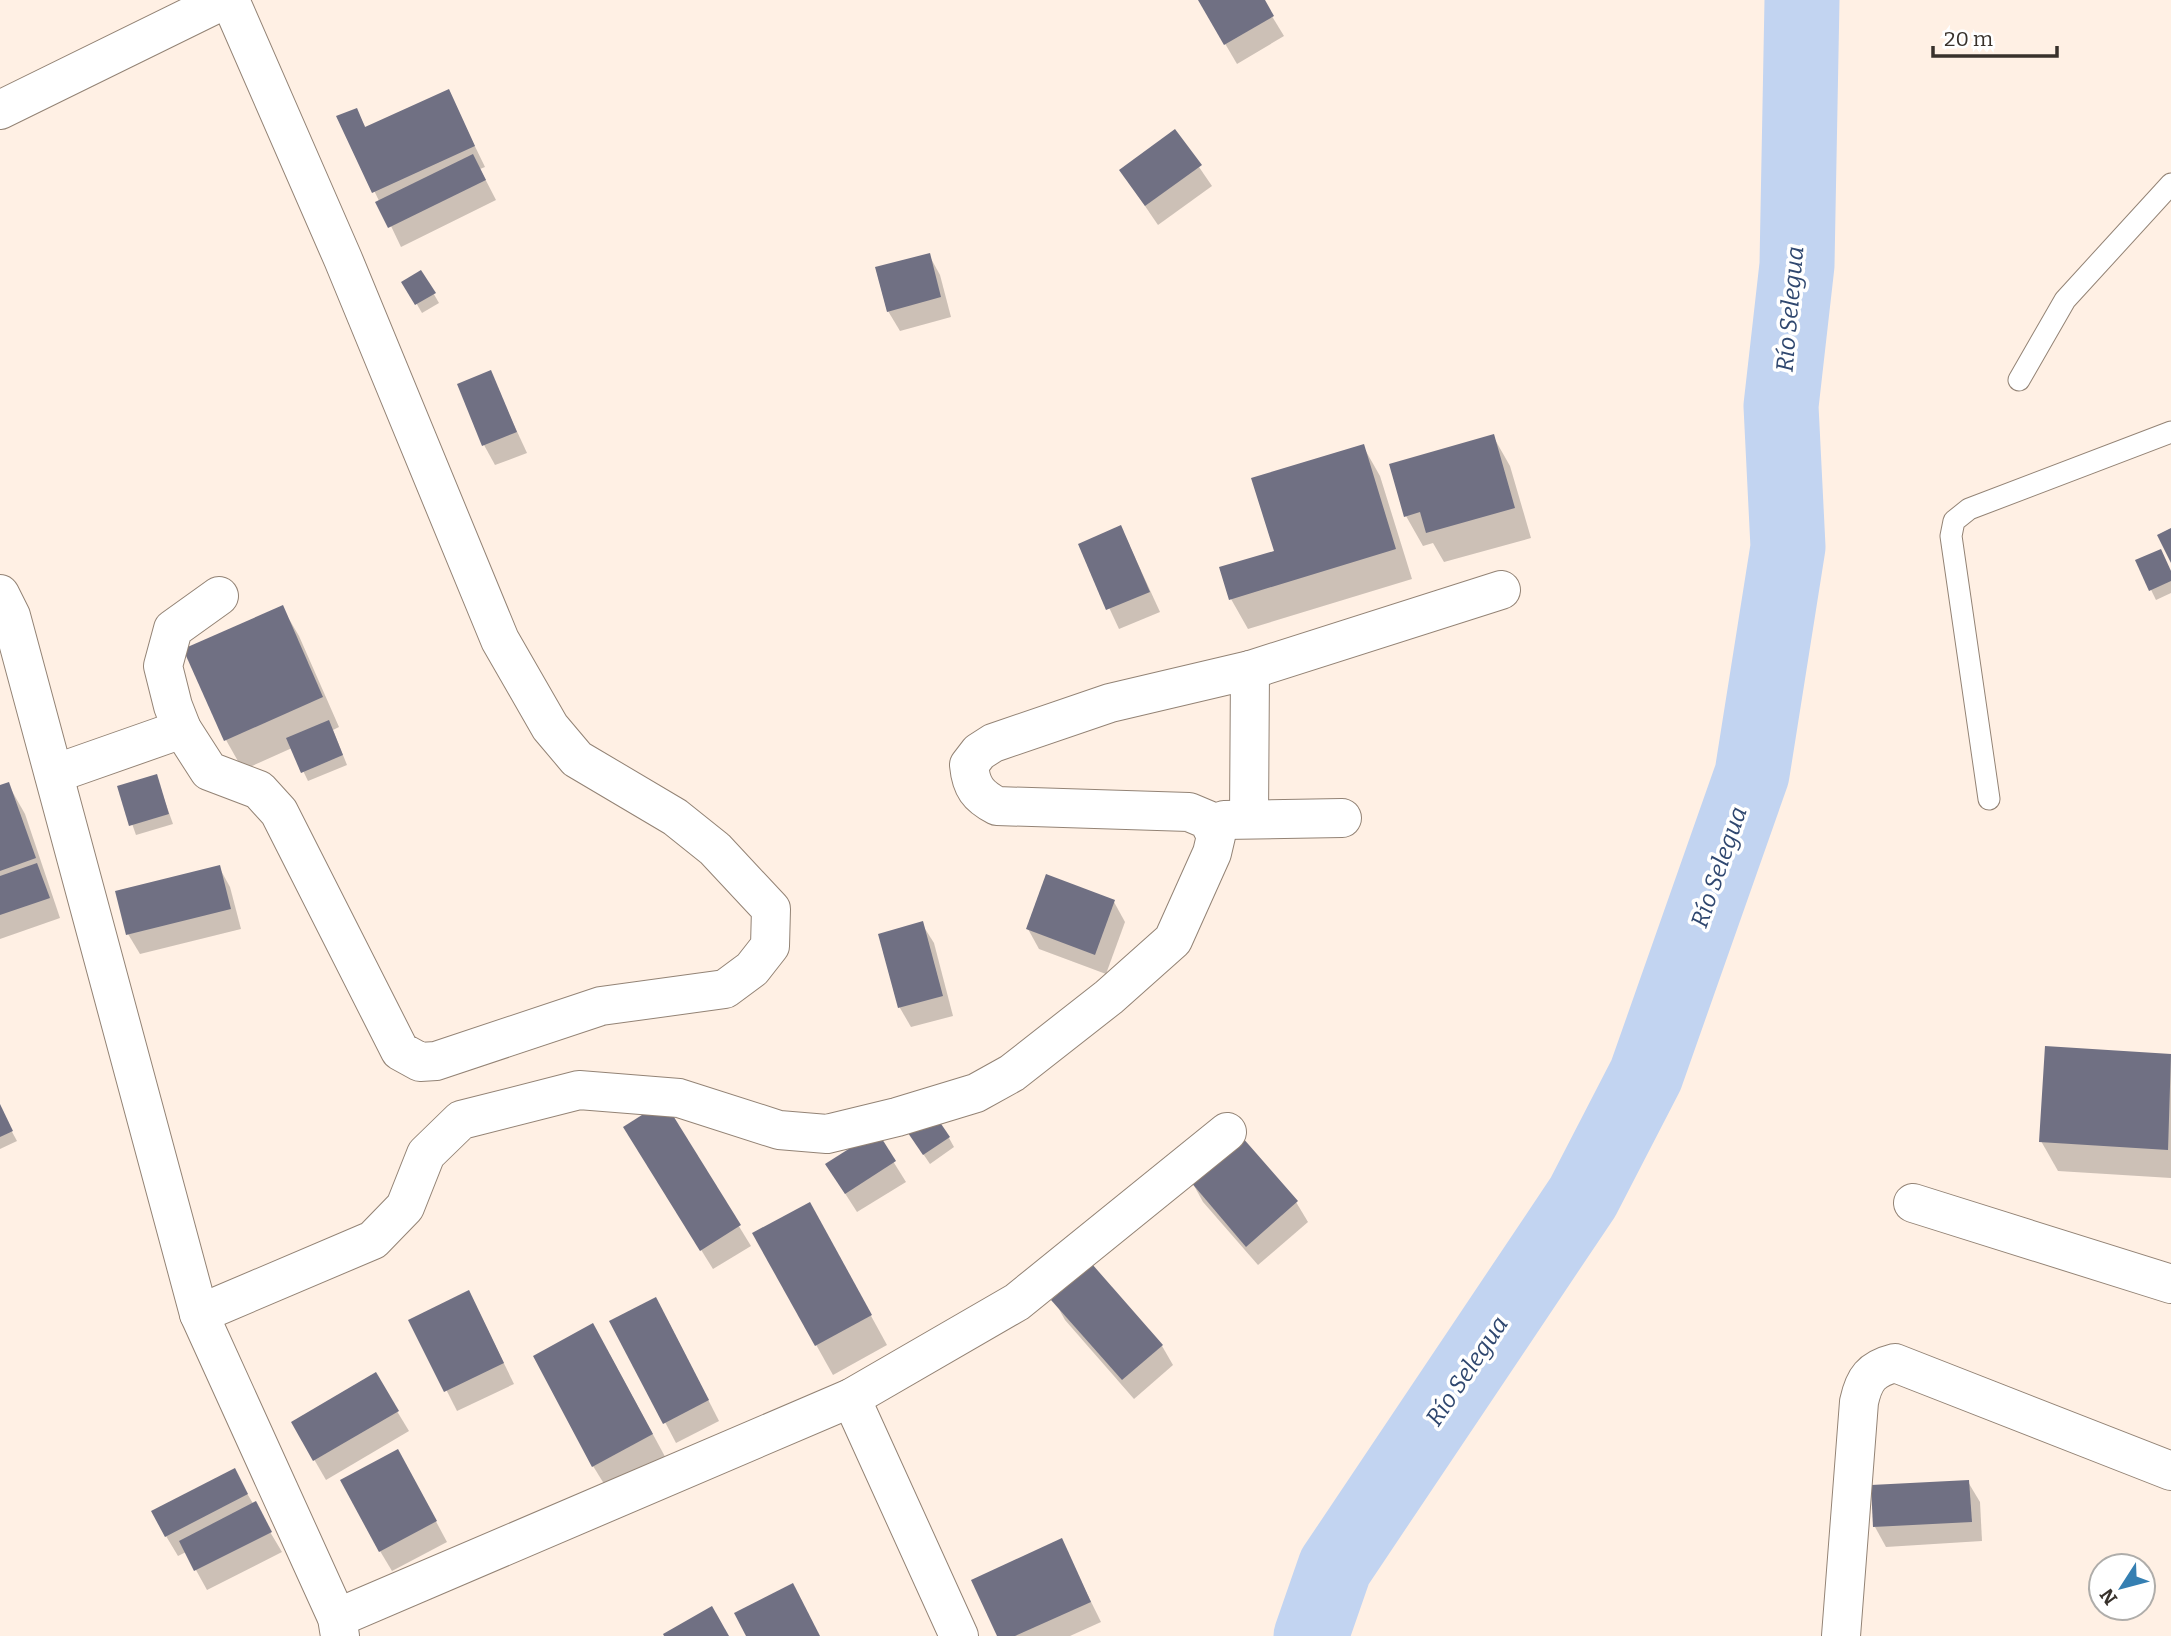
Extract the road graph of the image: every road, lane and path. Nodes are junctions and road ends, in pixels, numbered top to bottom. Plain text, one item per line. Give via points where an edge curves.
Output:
1 (224, 0) edge
2 (230, 0) edge
3 (0, 110) edge
4 (2171, 184) edge
5 (2019, 380) dead end
6 (2171, 432) edge
7 (1501, 590) dead end
8 (0, 594) edge
9 (219, 596) dead end
10 (1250, 670) junction
11 (182, 729) junction
12 (54, 774) junction
13 (1989, 799) dead end
14 (1342, 818) dead end
15 (1249, 819) junction
16 (1208, 820) junction
17 (1227, 1132) dead end
18 (1913, 1203) dead end
19 (2171, 1284) edge
20 (199, 1314) junction
21 (851, 1398) junction
22 (2171, 1471) edge
23 (339, 1627) edge
24 (956, 1635) edge
25 (1841, 1636) edge

1 - 3 street
2 - 11 street via 506,651 550,727 577,759 675,817 715,849 771,909 770,946 751,969 725,989 601,1006 454,1058 420,1062 400,1051 393,1040 279,812 260,790 209,771
4 - 5 lane via 2065,300
6 - 13 lane via 1969,509 1954,521 1951,536
7 - 10 street
8 - 12 street via 11,616
9 - 11 street via 173,629 163,666
10 - 15 street
10 - 16 street via 1110,703 993,743 970,765 971,782 981,798 997,806 1189,811
11 - 12 street
12 - 20 street
14 - 15 street
15 - 16 street
16 - 20 street via 1216,836 1212,853 1173,940 1012,1073 976,1093 827,1134 779,1130 679,1098 579,1090 461,1120 426,1154 405,1207 373,1240
17 - 21 street via 1017,1302
18 - 19 street
20 - 23 street
21 - 23 street
21 - 24 street
22 - 25 street via 1895,1363 1877,1368 1863,1383 1859,1402

